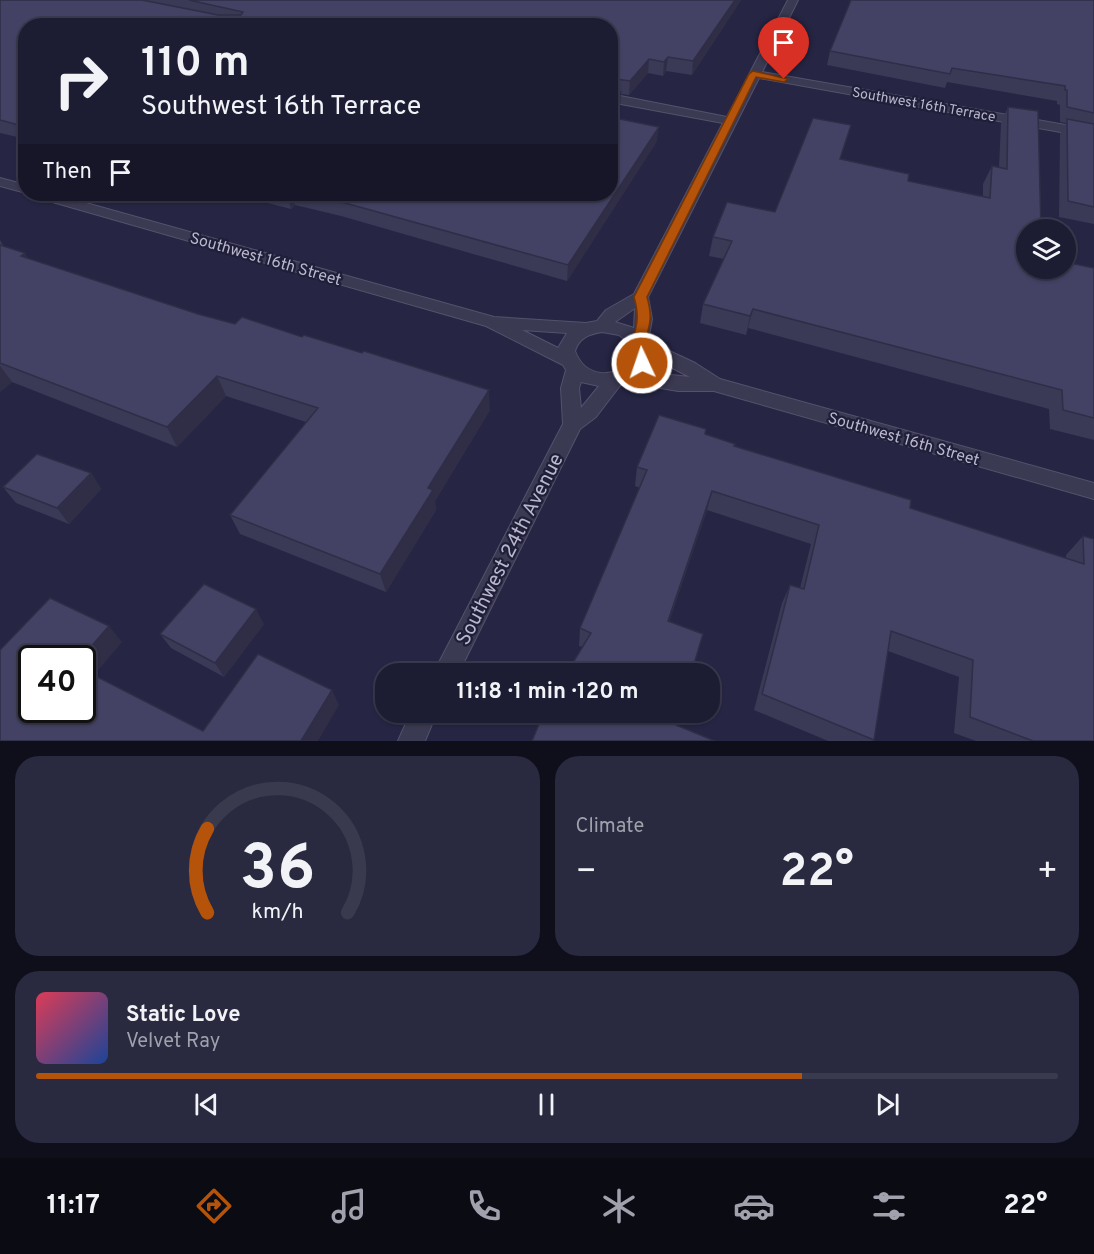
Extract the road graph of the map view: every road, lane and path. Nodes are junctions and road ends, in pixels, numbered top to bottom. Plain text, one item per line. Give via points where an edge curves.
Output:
1 (793, 0) edge
2 (753, 74) junction
3 (618, 100) edge
4 (730, 121) junction
5 (1094, 134) edge
6 (0, 182) edge
7 (18, 187) edge
8 (65, 201) edge
9 (640, 297) junction
10 (492, 322) junction
11 (593, 327) junction
12 (641, 343) junction
13 (571, 365) junction
14 (621, 378) junction
15 (714, 384) junction
16 (573, 424) junction
17 (1094, 491) edge
18 (451, 663) edge
19 (420, 723) edge
20 (411, 741) edge

1 - 2 street
2 - 4 street
2 - 5 street, Southwest 16th Terrace
3 - 4 street
4 - 9 street
6 - 7 street
8 - 10 street, Southwest 16th Street
9 - 11 street
9 - 12 street via 645,311
10 - 11 street, Southwest 16th Street
10 - 13 street, Southwest 16th Street
11 - 12 street via 623,330
11 - 13 street via 575,334 568,342 566,351
12 - 14 street via 642,363
12 - 15 street, Southwest 16th Street
13 - 14 street via 593,379
13 - 16 street
14 - 15 street, Southwest 16th Street
14 - 16 street, Southwest 24th Avenue
15 - 17 street, Southwest 16th Street
16 - 18 street, Southwest 24th Avenue
19 - 20 street

